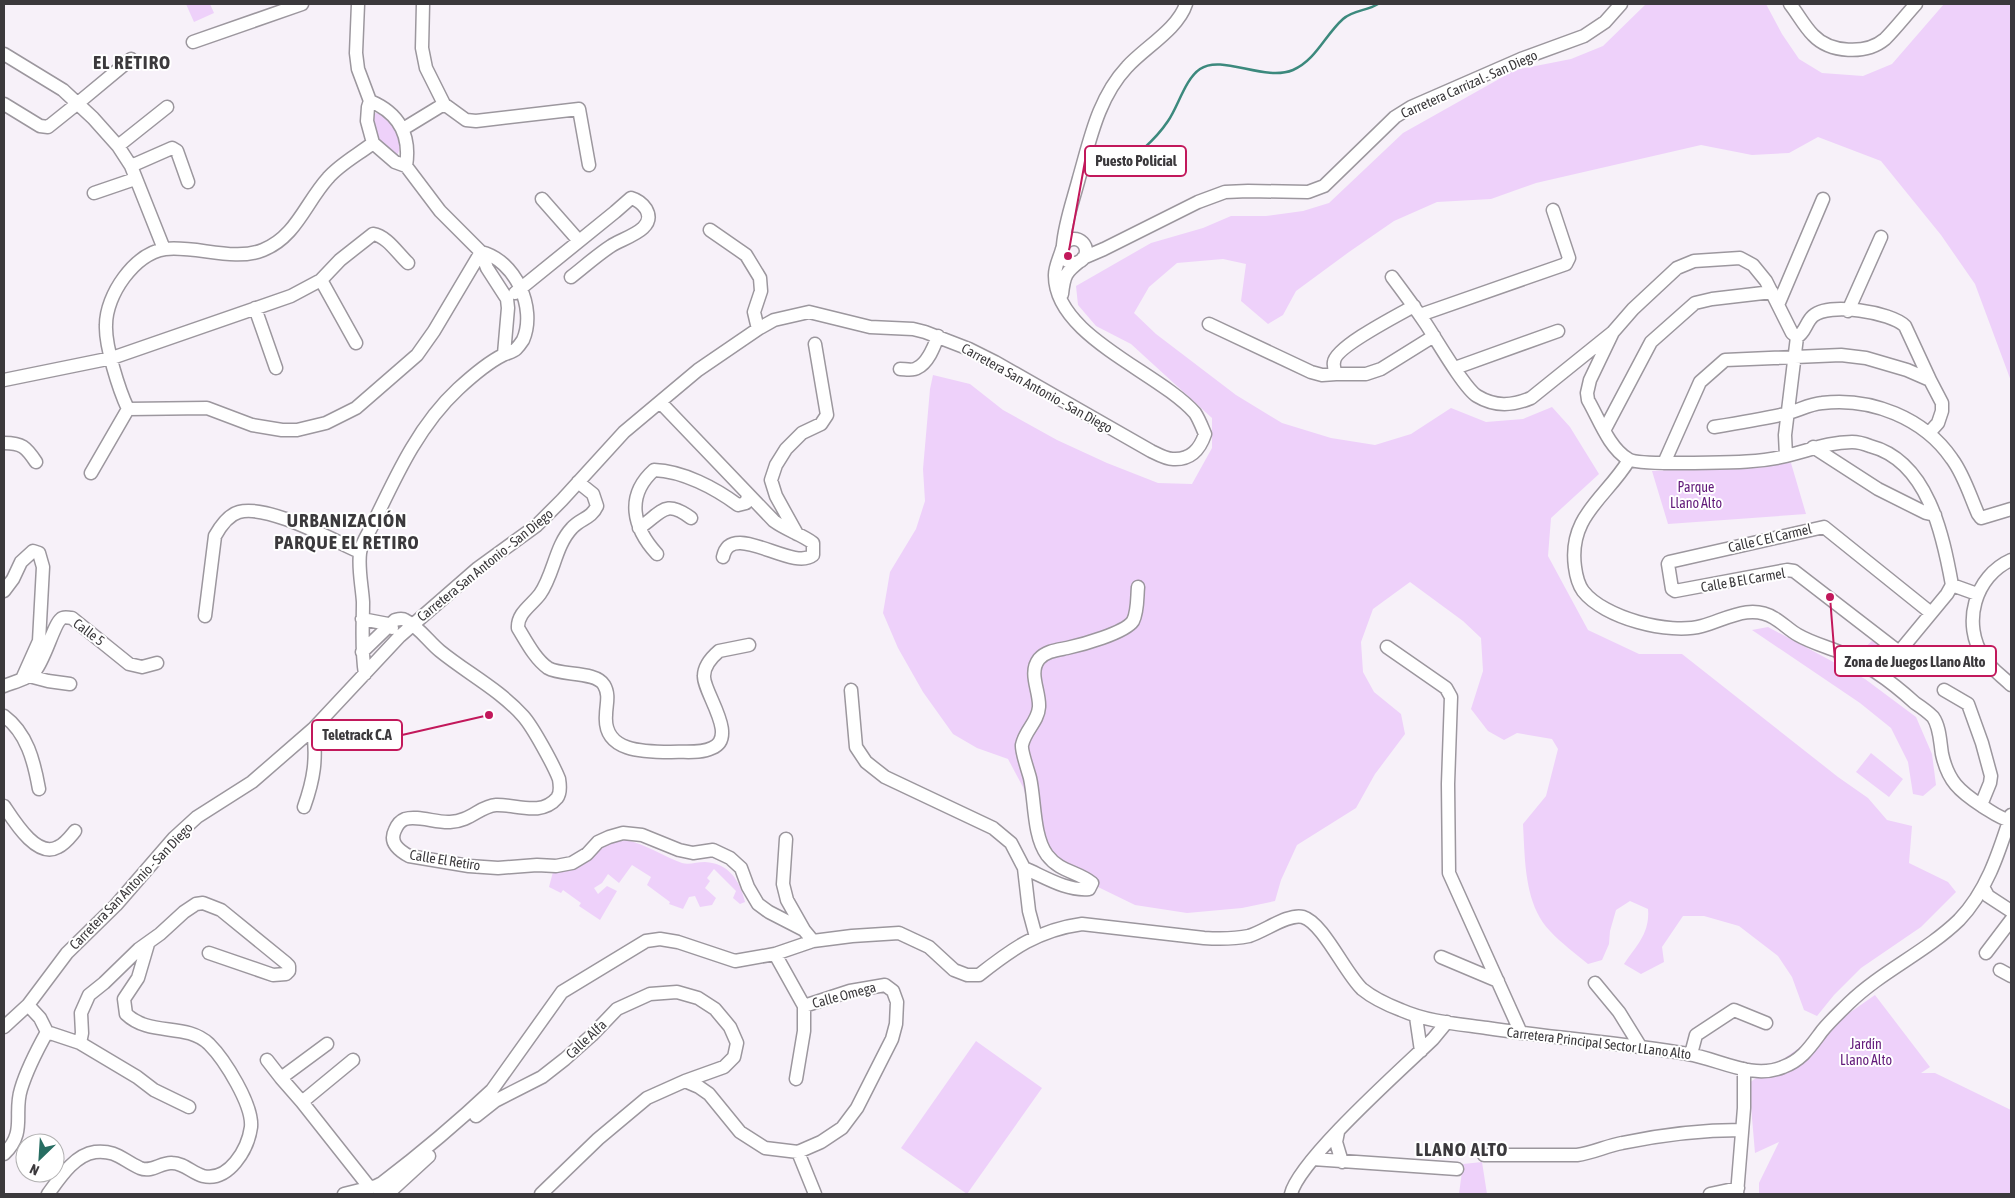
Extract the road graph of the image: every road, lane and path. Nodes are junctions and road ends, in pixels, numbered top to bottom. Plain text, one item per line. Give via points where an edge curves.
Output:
1 (358, 4) edge
2 (422, 4) edge
3 (1186, 4) edge
4 (1621, 4) edge
5 (1790, 4) edge
6 (1916, 4) edge
7 (292, 5) edge
8 (193, 42) dead end
9 (4, 54) edge
10 (131, 59) dead end
11 (370, 102) junction
12 (4, 104) edge
13 (78, 104) junction
14 (444, 104) junction
15 (167, 107) dead end
16 (403, 129) junction
17 (374, 144) junction
18 (118, 146) junction
19 (589, 165) dead end
20 (130, 166) junction
21 (406, 166) junction
22 (136, 179) junction
23 (188, 182) dead end
24 (94, 193) dead end
25 (542, 199) dead end
26 (1823, 199) dead end
27 (1073, 200) junction
28 (1553, 210) dead end
29 (710, 230) dead end
30 (1881, 237) dead end
31 (579, 241) junction
32 (1081, 242) junction
33 (1063, 247) junction
34 (1104, 249) junction
35 (164, 250) junction
36 (481, 252) junction
37 (1082, 259) junction
38 (408, 263) dead end
39 (571, 277) dead end
40 (1392, 277) dead end
41 (321, 280) junction
42 (522, 289) junction
43 (1772, 292) junction
44 (1061, 298) junction
45 (507, 299) junction
46 (1778, 305) junction
47 (255, 308) junction
48 (1848, 310) junction
49 (1417, 311) junction
50 (1209, 324) dead end
51 (758, 329) junction
52 (1558, 331) dead end
53 (1613, 332) junction
54 (938, 336) junction
55 (1434, 336) junction
56 (1797, 337) junction
57 (356, 343) dead end
58 (815, 344) dead end
59 (504, 354) junction
60 (1794, 357) junction
61 (112, 358) junction
62 (276, 368) dead end
63 (1455, 368) junction
64 (900, 369) dead end
65 (1336, 374) junction
66 (4, 380) edge
67 (1930, 380) junction
68 (660, 402) junction
69 (128, 409) junction
70 (1788, 414) junction
71 (1714, 427) dead end
72 (1605, 429) junction
73 (1929, 433) junction
74 (4, 444) edge
75 (1813, 447) junction
76 (1786, 456) junction
77 (1629, 460) junction
78 (36, 462) dead end
79 (1664, 463) junction
80 (91, 472) dead end
81 (578, 482) junction
82 (748, 496) junction
83 (2011, 509) edge
84 (1935, 515) junction
85 (690, 518) dead end
86 (639, 528) junction
87 (797, 534) junction
88 (360, 552) junction
89 (657, 554) dead end
90 (723, 557) dead end
91 (2011, 560) edge
92 (1952, 585) junction
93 (1138, 587) dead end
94 (4, 591) edge
95 (1679, 592) joint
96 (1977, 594) junction
97 (1931, 613) junction
98 (205, 616) dead end
99 (362, 619) junction
100 (388, 624) junction
101 (412, 625) junction
102 (400, 636) junction
103 (749, 645) dead end
104 (1387, 647) dead end
105 (362, 652) junction
106 (1899, 652) junction
107 (157, 663) dead end
108 (365, 674) junction
109 (4, 675) edge
110 (1880, 675) junction
111 (25, 677) junction
112 (70, 684) dead end
113 (2011, 684) edge
114 (4, 686) edge
115 (852, 690) dead end
116 (1944, 690) dead end
117 (4, 716) edge
118 (313, 729) junction
119 (39, 789) dead end
120 (1981, 805) junction
121 (4, 806) edge
122 (304, 807) dead end
123 (2011, 819) edge
124 (75, 831) dead end
125 (786, 839) dead end
126 (1024, 868) junction
127 (1982, 887) junction
128 (2011, 911) edge
129 (2011, 920) edge
130 (804, 930) junction
131 (1036, 937) junction
132 (813, 941) junction
133 (148, 944) junction
134 (209, 953) dead end
135 (1986, 953) dead end
136 (775, 954) junction
137 (1441, 957) dead end
138 (1498, 981) junction
139 (1595, 983) dead end
140 (28, 1005) junction
141 (804, 1006) junction
142 (1416, 1017) junction
143 (1447, 1022) junction
144 (1766, 1023) dead end
145 (4, 1027) edge
146 (48, 1032) junction
147 (1521, 1034) junction
148 (80, 1043) junction
149 (327, 1044) dead end
150 (1640, 1046) junction
151 (1421, 1051) junction
152 (1691, 1054) junction
153 (267, 1060) dead end
154 (353, 1060) dead end
155 (1744, 1069) junction
156 (281, 1078) junction
157 (796, 1080) dead end
158 (685, 1081) junction
159 (302, 1102) junction
160 (189, 1108) dead end
161 (1742, 1130) junction
162 (1338, 1132) junction
163 (798, 1152) junction
164 (4, 1154) edge
165 (1484, 1155) dead end
166 (1314, 1159) junction
167 (1342, 1162) junction
168 (1457, 1170) dead end
169 (375, 1191) edge
170 (1737, 1191) edge
171 (48, 1194) edge
172 (344, 1194) edge
173 (542, 1194) edge
174 (815, 1194) edge
175 (1291, 1194) edge
176 (1710, 1194) edge

1 - 11 street via 358,69
2 - 14 street via 422,48 426,68
3 - 27 street, Carretera San Antonio - San Diego via 1176,22 1126,68 1107,96 1096,119
4 - 34 street, Carretera Carrizal - San Diego via 1584,36 1520,58 1411,107 1395,117 1324,186 1308,192 1225,192
5 - 6 street via 1813,36 1839,50 1862,49 1883,40
7 - 8 street
9 - 13 street via 63,90
10 - 13 street
11 - 16 street via 384,108
11 - 17 street via 367,120
12 - 13 street via 40,126 48,127
13 - 18 street
14 - 16 street
14 - 19 street via 466,120 476,121 579,109
15 - 18 street
16 - 21 street via 408,155
17 - 21 street via 395,162
17 - 35 street via 329,176 288,234 263,250 248,253
18 - 20 street
20 - 22 street
20 - 23 street via 172,148 177,151
21 - 36 street via 440,211
22 - 24 street
22 - 35 street
25 - 31 street
26 - 46 street
27 - 32 street via 1073,226
27 - 33 street, Carretera San Antonio - San Diego
28 - 49 street via 1569,258 1566,264
29 - 51 street via 746,255 760,278 761,291 754,312
30 - 48 street
31 - 39 street via 631,198 644,205 648,213 643,227 636,234 612,245
31 - 42 street
32 - 33 street via 1069,240
32 - 34 street
32 - 37 street via 1086,251
33 - 37 street via 1063,256 1068,261 1074,263
33 - 44 street, Carretera San Antonio - San Diego via 1055,271
34 - 37 street, Carretera Carrizal - San Diego
35 - 61 street via 142,259 121,281 106,324
36 - 42 street via 492,254 504,264
36 - 45 street
36 - 69 street via 417,355 356,408 326,423 282,430 252,425 207,408
37 - 44 street via 1064,278
38 - 41 street via 386,241 373,234
40 - 49 street
41 - 47 street via 291,296
41 - 57 street
42 - 45 street
42 - 59 street via 527,329 515,351
43 - 46 street
43 - 53 street via 1753,265 1740,258 1694,261 1677,268
43 - 72 street via 1696,303 1652,342
44 - 54 street, Carretera San Antonio - San Diego via 1074,320 1096,340 1171,391 1196,414 1205,434 1202,445 1191,455 1172,460 1151,451 1002,366
45 - 59 street
46 - 56 street via 1792,334
47 - 61 street
47 - 62 street
48 - 56 street via 1820,312 1811,317
48 - 67 street via 1872,312 1906,326
49 - 55 street
49 - 65 street via 1360,336 1336,357
50 - 65 street via 1312,372
51 - 54 street, Carretera San Antonio - San Diego via 774,320 809,312 870,327 913,329
51 - 68 street, Carretera San Antonio - San Diego via 698,370
52 - 63 street
53 - 63 street via 1531,398 1518,404 1503,406 1476,395
53 - 72 street via 1586,393
54 - 64 street via 932,351 919,367
55 - 63 street
55 - 65 street via 1381,370 1366,374
56 - 60 street
58 - 87 street via 826,415 822,424 802,434 786,449 776,465 772,480 776,496
59 - 88 street via 474,375 429,420 385,496
60 - 67 street via 1866,358
60 - 70 street
60 - 79 street via 1725,360 1711,371 1700,382
61 - 66 street
61 - 69 street
67 - 73 street via 1942,403 1942,411 1938,423
68 - 81 street, Carretera San Antonio - San Diego via 624,432
68 - 82 street
69 - 80 street
70 - 71 street
70 - 73 street via 1821,403 1851,402 1908,418
70 - 76 street
72 - 77 street via 1613,445
73 - 83 street via 1953,460 1981,518
74 - 78 street via 18,443
75 - 76 street
75 - 84 street via 1878,489
75 - 84 street via 1854,442 1878,448 1904,466 1919,483
76 - 79 street via 1720,464
77 - 79 street
77 - 110 street via 1584,516 1574,540 1576,576 1592,601 1611,612 1653,626 1700,627 1727,616 1760,612 1774,617 1800,636 1855,660
81 - 101 street, Carretera San Antonio - San Diego via 536,526 478,568
81 - 103 street via 593,494 597,506 591,516 572,528 564,540 546,584 521,615 518,628 548,668 593,678 603,684 608,694 606,726 617,743 623,748 659,752 714,748 722,732 719,714 705,686 706,668 719,650
82 - 86 street via 746,503 738,505 682,475 654,470 639,489 635,501
82 - 87 street via 774,521
84 - 92 street
85 - 86 street via 678,508 668,508
86 - 89 street via 645,542
87 - 90 street via 813,544 813,555 809,558 798,559 752,544 737,543 729,545
88 - 98 street via 264,512 238,512 220,526 215,536
88 - 99 street
91 - 96 street via 1990,574
92 - 96 street
92 - 97 street
93 - 126 street via 1137,606 1129,625 1073,647 1050,652 1037,662 1034,672 1039,712 1022,747 1043,849 1064,870 1092,883 1089,889 1082,890
94 - 111 street via 26,556 33,551 39,553 43,566 39,641
95 - 97 street, Calle C El Carmel via 1672,589 1669,562 1824,527
95 - 106 street, Calle B El Carmel via 1794,571
96 - 113 street via 1972,624 1977,643 1984,658
97 - 106 street
99 - 100 street
99 - 105 street
100 - 101 street via 404,619
100 - 102 street
100 - 105 street
101 - 102 street, Carretera San Antonio - San Diego
101 - 130 street, Calle El Retiro via 440,651 524,716 559,780 560,791 557,798 537,808 493,805 464,820 404,820 393,834 393,843 401,852 409,856 498,868 556,866 572,863 609,837 623,833 642,835 680,850 693,853 713,850 730,858 741,868 758,904
102 - 108 street, Carretera San Antonio - San Diego
104 - 138 street via 1446,688 1451,697 1449,873
105 - 108 street
106 - 110 street
107 - 111 street, Calle 5 via 134,666 72,618 65,617 59,619 54,627 43,659
108 - 118 street, Carretera San Antonio - San Diego
109 - 111 street
110 - 120 street via 1900,688 1933,718 1950,778 1958,789
111 - 112 street
111 - 114 street
115 - 126 street via 856,746 866,762 885,777 999,832 1011,843
116 - 120 street via 1968,704 1982,742 1991,776
117 - 119 street via 25,740
118 - 122 street via 313,782
118 - 140 street, Carretera San Antonio - San Diego via 252,782 197,817 174,838 140,879 68,953
120 - 123 street via 1996,816
121 - 124 street via 16,824 40,848 57,848
123 - 127 street, Carretera Principal Sector LLano Alto
125 - 130 street via 783,884 787,900
126 - 131 street via 1029,912
127 - 128 street via 1988,896
127 - 155 street, Carretera Principal Sector LLano Alto via 1957,921 1851,1002 1804,1055 1768,1072
129 - 135 street
130 - 132 street, Calle El Retiro
131 - 132 street via 1007,952 979,976 954,970 929,947 899,934
131 - 142 street, Carretera Principal Sector LLano Alto via 1064,926 1082,924 1222,939 1245,936 1295,916 1303,917 1324,936 1363,989
132 - 136 street
133 - 134 street via 184,912 203,902 228,916 286,963 289,971 273,975
133 - 148 street via 89,995 81,1013
133 - 171 street via 138,978 124,999 126,1014 147,1026 190,1032 210,1045 246,1101 252,1119 250,1133 233,1166 222,1174 205,1176 180,1163 169,1162 150,1170 144,1169 120,1155 96,1152 76,1161
136 - 141 street, Calle Omega
136 - 169 street via 735,962 678,942 646,941 562,992 492,1090
137 - 138 street
138 - 147 street
139 - 150 street via 1619,1012
140 - 145 street, Carretera San Antonio - San Diego
140 - 146 street
141 - 157 street, Calle Omega via 804,1031
141 - 163 street, Calle Omega via 850,991 885,985 893,990 897,1002 892,1039 858,1108 842,1128 822,1142
142 - 143 street, Carretera Principal Sector LLano Alto
142 - 151 street
143 - 147 street, Carretera Principal Sector LLano Alto
143 - 151 street
144 - 152 street via 1734,1010 1696,1035
146 - 148 street
146 - 164 street via 21,1089 16,1139
147 - 150 street, Carretera Principal Sector LLano Alto
148 - 160 street
149 - 156 street
150 - 152 street, Carretera Principal Sector LLano Alto
151 - 162 street
152 - 155 street, Carretera Principal Sector LLano Alto
153 - 156 street
154 - 159 street
155 - 161 street
156 - 159 street
158 - 163 street via 709,1094 740,1132 765,1148
158 - 169 street, Calle Alfa via 724,1067 734,1058 737,1043 716,1009 698,998 677,992 650,994 618,1009 592,1036 542,1076 495,1101 393,1189
158 - 173 street, Calle Alfa via 647,1098 598,1139
159 - 169 street
161 - 165 street via 1637,1140 1577,1155
161 - 170 street
162 - 166 street
162 - 167 street via 1336,1142
163 - 174 street
166 - 167 street
166 - 175 street
167 - 168 street
169 - 172 street
170 - 176 street

